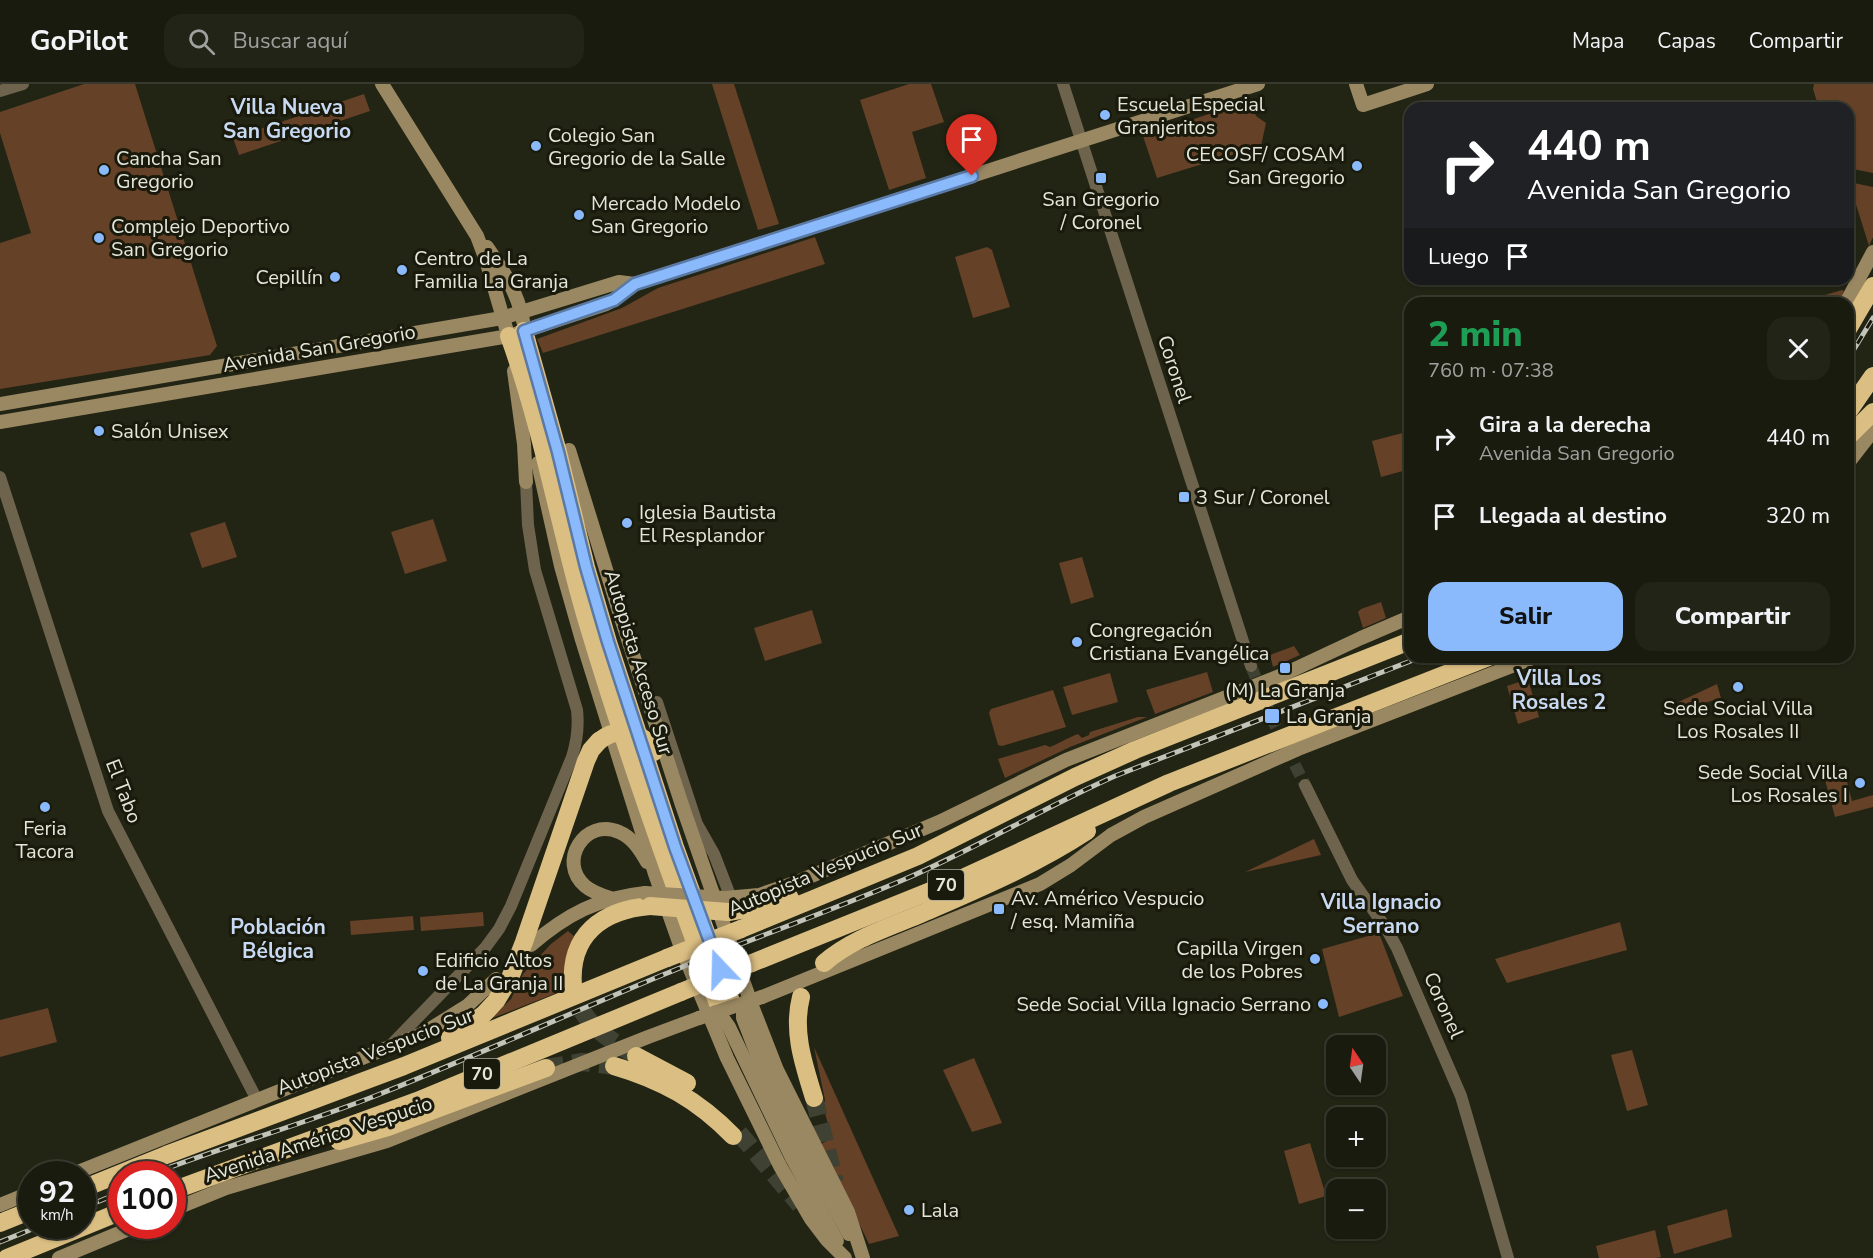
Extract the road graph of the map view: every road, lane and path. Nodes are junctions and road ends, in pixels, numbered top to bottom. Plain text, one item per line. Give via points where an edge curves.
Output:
1 (23, 84) edge
2 (382, 84) edge
3 (1063, 84) edge
4 (1258, 84) edge
5 (1356, 84) edge
6 (1427, 84) edge
7 (0, 91) edge
8 (1081, 141) junction
9 (477, 236) junction
10 (1873, 252) edge
11 (635, 284) junction
12 (1873, 286) edge
13 (1849, 297) edge
14 (521, 312) junction
15 (502, 318) junction
16 (1854, 319) edge
17 (517, 333) junction
18 (536, 371) junction
19 (1873, 376) edge
20 (1854, 403) edge
21 (0, 404) edge
22 (1873, 412) edge
23 (0, 422) edge
24 (1854, 431) edge
25 (1873, 431) edge
26 (569, 450) joint
27 (1854, 455) edge
28 (0, 477) edge
29 (526, 482) joint
30 (1404, 620) edge
31 (622, 621) junction
32 (1404, 643) edge
33 (1474, 663) edge
34 (1519, 663) edge
35 (1251, 666) tunnel mouth
36 (657, 702) joint
37 (1305, 785) tunnel mouth
38 (1136, 797) junction
39 (655, 874) junction
40 (844, 886) junction
41 (610, 898) junction
42 (647, 900) junction
43 (728, 903) junction
44 (531, 945) dead end
45 (824, 963) dead end
46 (720, 969) junction
47 (496, 979) dead end
48 (573, 986) tunnel mouth
49 (801, 997) dead end
50 (728, 1006) junction
51 (388, 1048) junction
52 (636, 1056) tunnel mouth
53 (404, 1066) junction
54 (614, 1066) tunnel mouth
55 (546, 1068) tunnel mouth
56 (814, 1098) tunnel mouth
57 (257, 1100) junction
58 (282, 1152) junction
59 (798, 1156) junction
60 (96, 1165) edge
61 (96, 1183) edge
62 (186, 1186) edge
63 (18, 1198) edge
64 (0, 1205) edge
65 (186, 1205) edge
66 (18, 1216) edge
67 (108, 1217) edge
68 (0, 1223) edge
69 (108, 1238) edge
70 (8, 1258) edge
71 (59, 1258) edge
72 (845, 1258) edge
73 (863, 1258) edge
74 (1508, 1258) edge

1 - 7 street
2 - 9 main road
3 - 8 street, Coronel
4 - 8 main road, Avenida San Gregorio
5 - 6 main road via 1363,105
8 - 11 main road, Avenida San Gregorio
8 - 35 street, Coronel
9 - 14 main road via 509,281
9 - 15 main road
10 - 13 main road
11 - 14 main road, Avenida San Gregorio via 619,282
11 - 17 main road, Avenida San Gregorio via 614,300
12 - 16 highway
14 - 15 main road, Avenida San Gregorio
14 - 17 main road
15 - 17 main road
15 - 21 main road, Avenida San Gregorio
17 - 18 highway, Autopista Acceso Sur
17 - 23 main road, Avenida San Gregorio
17 - 29 main road
17 - 39 main road via 567,590
17 - 50 highway, Autopista Acceso Sur via 571,563 600,661 661,851
18 - 26 highway
18 - 46 highway, Autopista Acceso Sur via 608,642 675,847
19 - 20 highway
22 - 24 highway
25 - 27 main road
26 - 31 main road
28 - 57 street, El Tabo via 108,811
29 - 51 street via 532,559 577,710 577,741 502,924 480,954
30 - 43 main road via 1282,675 1066,760 939,822 797,882
31 - 36 main road
31 - 73 main road via 767,1048 837,1187
32 - 40 highway, Autopista Vespucio Sur / 70 via 1135,750 936,848
33 - 38 highway, 70
34 - 50 main road, Avenida Américo Vespucio, bridge via 1258,766 1133,822 1033,888 762,997
36 - 43 street via 697,824 714,854
37 - 74 street, Coronel via 1352,880 1394,941 1453,1074
38 - 45 highway via 1034,863 862,940
38 - 58 highway, 70, bridge via 965,877 417,1101
39 - 41 main road via 625,835 606,829 590,833 575,850 575,870 586,887
39 - 72 main road via 696,985 748,1103 811,1219
40 - 43 highway via 768,904
40 - 53 highway, Autopista Vespucio Sur / 70, bridge
41 - 42 main road
41 - 44 main road via 571,915
42 - 43 highway, bridge
42 - 48 highway via 602,920 590,931 576,955
46 - 50 highway, Autopista Acceso Sur
46 - 53 highway, bridge via 704,897 654,752 644,739 628,732 615,732 599,741 586,761 524,942 501,993 477,1021
47 - 51 main road via 453,1016
49 - 56 highway via 798,1037
50 - 59 main road, bridge via 722,1017
50 - 59 main road via 743,1007 751,1040
50 - 65 main road, Avenida Américo Vespucio, bridge via 393,1139
51 - 57 main road
52 - 54 highway via 704,1095 722,1111 736,1134 681,1094 653,1079
53 - 61 highway, Autopista Vespucio Sur / 70
55 - 58 highway via 368,1134
57 - 60 main road
58 - 62 highway, 70
59 - 72 main road
59 - 73 main road
63 - 64 main road
66 - 68 highway
67 - 70 highway
69 - 71 main road

